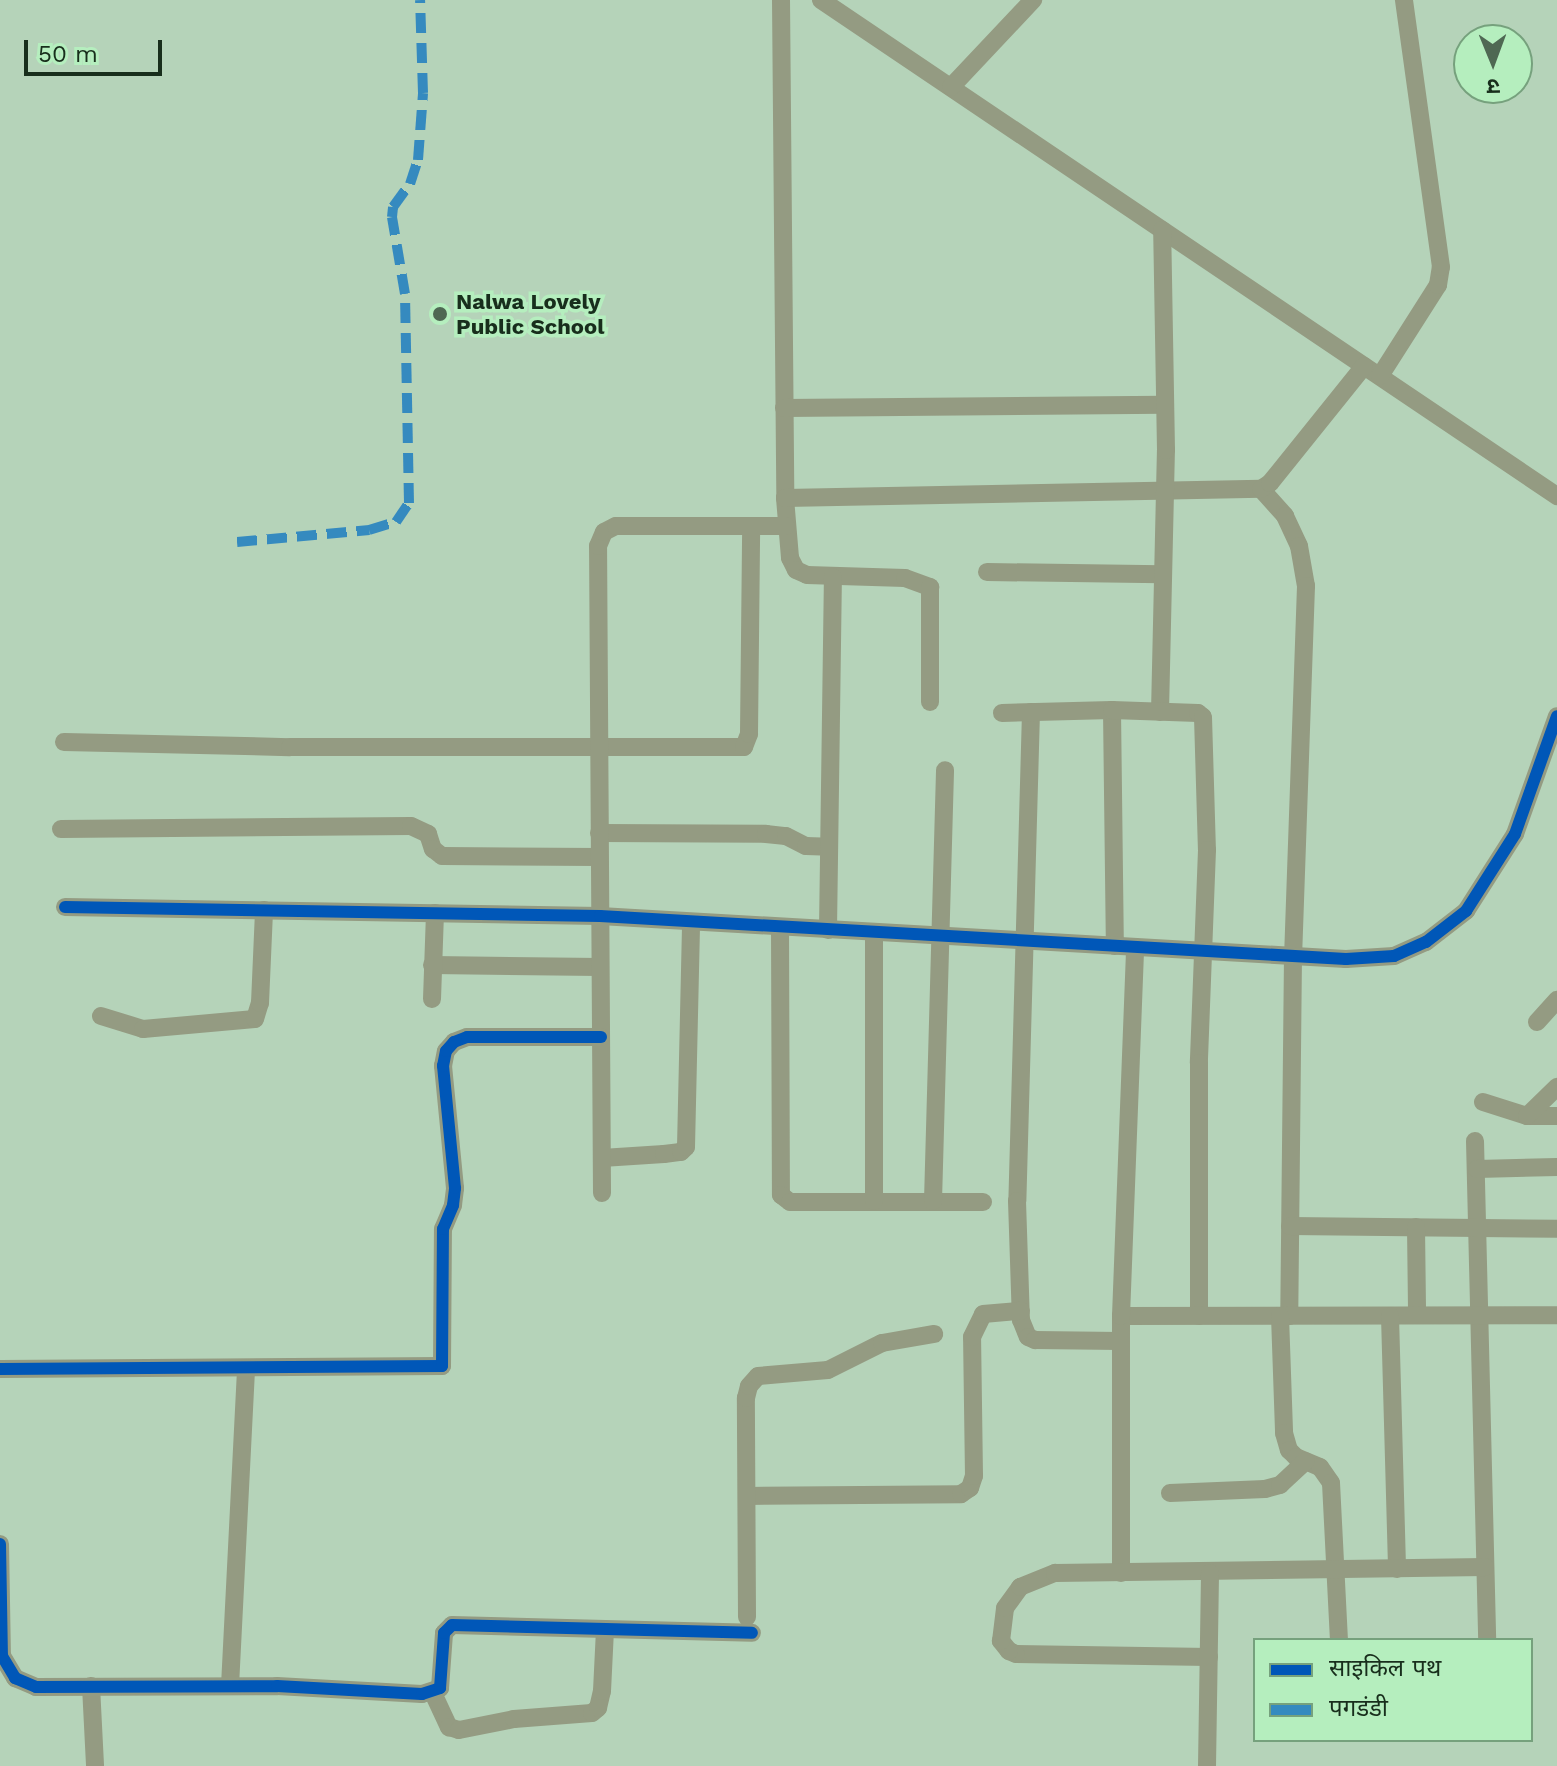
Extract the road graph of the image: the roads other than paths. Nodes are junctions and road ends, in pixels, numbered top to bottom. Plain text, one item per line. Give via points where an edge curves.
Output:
1 (781, 0) edge
2 (821, 0) edge
3 (1033, 0) edge
4 (1404, 0) edge
5 (951, 87) junction
6 (1162, 230) junction
7 (1372, 371) junction
8 (1164, 405) junction
9 (784, 408) junction
10 (1261, 489) junction
11 (1165, 492) junction
12 (1557, 496) edge
13 (785, 498) junction
14 (751, 526) junction
15 (786, 526) junction
16 (987, 572) dead end
17 (1162, 574) junction
18 (833, 577) junction
19 (930, 702) dead end
20 (1112, 710) junction
21 (1031, 712) junction
22 (1160, 712) junction
23 (1002, 713) dead end
24 (1557, 716) edge
25 (64, 742) dead end
26 (598, 746) junction
27 (945, 770) dead end
28 (61, 829) dead end
29 (599, 833) junction
30 (829, 847) junction
31 (599, 857) junction
32 (65, 907) dead end
33 (264, 910) junction
34 (435, 913) junction
35 (600, 916) junction
36 (691, 922) junction
37 (780, 927) junction
38 (828, 930) junction
39 (874, 933) junction
40 (940, 938) junction
41 (1023, 941) junction
42 (1115, 946) junction
43 (1135, 947) junction
44 (1203, 951) junction
45 (1293, 956) junction
46 (432, 965) junction
47 (600, 967) junction
48 (432, 999) dead end
49 (1557, 1000) edge
50 (101, 1016) dead end
51 (1537, 1022) dead end
52 (601, 1037) junction
53 (1557, 1087) edge
54 (1483, 1102) dead end
55 (1527, 1116) junction
56 (1557, 1116) edge
57 (1475, 1141) dead end
58 (602, 1158) junction
59 (1557, 1167) edge
60 (1477, 1169) junction
61 (602, 1193) dead end
62 (874, 1201) junction
63 (933, 1201) junction
64 (983, 1202) dead end
65 (1290, 1226) junction
66 (1416, 1227) junction
67 (1477, 1228) junction
68 (1557, 1229) edge
69 (1021, 1311) junction
70 (1478, 1313) junction
71 (1417, 1315) junction
72 (1557, 1315) edge
73 (1121, 1316) junction
74 (1199, 1316) junction
75 (1284, 1316) junction
76 (1390, 1316) junction
77 (934, 1334) dead end
78 (1120, 1341) junction
79 (246, 1368) junction
80 (0, 1369) edge
81 (1306, 1461) junction
82 (1170, 1493) dead end
83 (747, 1496) junction
84 (0, 1544) edge
85 (1485, 1567) junction
86 (1397, 1569) junction
87 (1338, 1570) junction
88 (1121, 1573) junction
89 (1210, 1573) junction
90 (605, 1630) junction
91 (1339, 1638) edge
92 (1487, 1638) edge
93 (1209, 1657) junction
94 (91, 1686) junction
95 (230, 1686) junction
96 (433, 1693) junction
97 (95, 1766) edge
98 (1207, 1766) edge

1 - 9 street
2 - 5 street
3 - 5 street
4 - 7 street via 1441,267 1438,285
5 - 6 street
6 - 7 street
6 - 8 street
7 - 10 street
7 - 12 street
8 - 9 street
8 - 11 street
9 - 13 street
10 - 11 street
10 - 45 street via 1285,516 1299,546 1306,586
11 - 13 street
11 - 17 street
13 - 15 street
14 - 15 street
14 - 26 street via 616,526 604,532 598,546
14 - 26 street via 748,743 728,750
15 - 18 street via 796,570
16 - 17 street
17 - 22 street
18 - 19 street via 905,578 930,587
18 - 30 street
20 - 21 street
20 - 22 street
20 - 42 street
21 - 23 street
21 - 41 street
22 - 44 street via 1198,713 1205,724
24 - 45 street via 1515,834 1466,911 1426,942 1394,956
25 - 26 street
26 - 29 street
27 - 40 street
28 - 31 street via 411,826 428,834 442,856
29 - 30 street via 766,834
29 - 31 street
30 - 38 street
31 - 35 street
32 - 33 street
33 - 34 street
33 - 50 street via 255,1019 143,1029
34 - 35 street
34 - 46 street
35 - 36 street
35 - 47 street
36 - 37 street
36 - 58 street via 686,1147 681,1152
37 - 38 street
37 - 62 street via 781,1195 790,1202
38 - 39 street
39 - 40 street
39 - 62 street
40 - 41 street
40 - 63 street
41 - 42 street
41 - 69 street via 1017,1201
42 - 43 street
43 - 44 street
43 - 73 street
44 - 45 street
44 - 74 street
45 - 65 street
46 - 47 street
46 - 48 street
47 - 52 street
49 - 51 street
52 - 58 street
52 - 79 street via 467,1037 446,1051 455,1188 443,1229 442,1366
53 - 55 street
54 - 55 street
55 - 56 street
57 - 60 street
58 - 61 street
59 - 60 street
60 - 67 street
62 - 63 street
63 - 64 street
65 - 66 street
65 - 75 street
66 - 67 street
66 - 71 street
67 - 68 street
67 - 70 street
69 - 78 street via 1024,1331 1035,1340
69 - 83 street via 983,1314 972,1337 970,1488 961,1494
70 - 71 street
70 - 72 street
70 - 85 street
71 - 76 street
73 - 74 street
73 - 78 street
74 - 75 street
75 - 76 street
75 - 81 street via 1284,1433 1289,1450
76 - 86 street
77 - 83 street via 882,1343 828,1370 758,1376 746,1398
78 - 88 street
79 - 80 street
79 - 95 street
81 - 82 street via 1289,1478 1265,1489
81 - 87 street via 1320,1467 1331,1483
83 - 90 street via 749,1625
84 - 94 street via 2,1656 7,1669 36,1687
85 - 86 street
85 - 92 street
86 - 87 street
87 - 89 street
87 - 91 street
88 - 89 street
88 - 93 street via 1055,1573 1020,1587 1005,1608 1001,1641 1016,1654
89 - 93 street
90 - 96 street via 452,1625 444,1633 442,1679
90 - 96 street via 602,1691 592,1713 459,1730 449,1727
93 - 98 street
94 - 95 street
94 - 97 street
95 - 96 street

